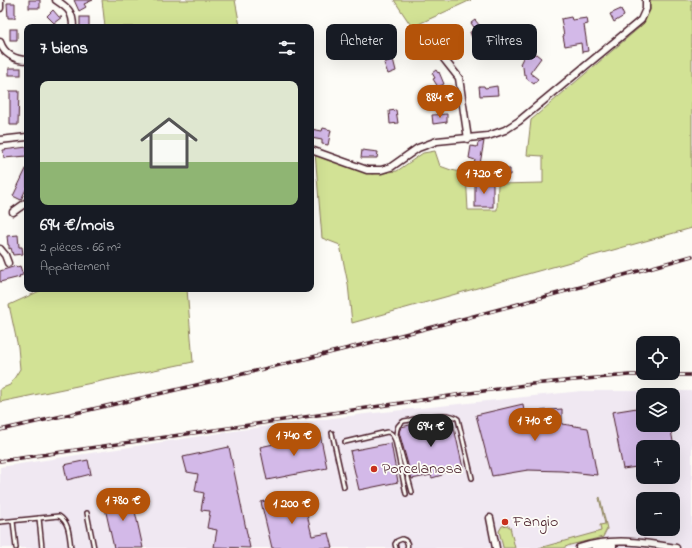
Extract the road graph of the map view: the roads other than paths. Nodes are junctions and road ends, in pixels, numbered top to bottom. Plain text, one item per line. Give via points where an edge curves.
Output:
1 (0, 0) edge
2 (56, 0) edge
3 (646, 0) edge
4 (0, 8) edge
5 (73, 24) edge
6 (0, 42) edge
7 (24, 60) edge
8 (446, 60) edge
9 (24, 137) edge
10 (468, 139) junction
11 (0, 140) edge
12 (314, 151) edge
13 (24, 204) edge
14 (13, 212) dead end
15 (0, 249) edge
16 (8, 263) dead end
17 (332, 433) dead end
18 (345, 442) dead end
19 (472, 478) dead end
20 (344, 487) dead end
21 (412, 492) dead end
22 (406, 494) dead end
23 (87, 513) dead end
24 (39, 518) junction
25 (490, 518) dead end
26 (13, 521) junction
27 (0, 522) edge
28 (16, 548) edge
29 (42, 548) edge
30 (71, 548) edge
31 (94, 548) edge
32 (396, 548) edge
33 (407, 548) edge
34 (497, 548) edge
35 (579, 548) edge
36 (595, 548) edge
37 (658, 548) edge
38 (676, 548) edge

1 - 4 street
2 - 5 street via 73,17
3 - 10 street via 646,9 641,20 519,121 505,130
6 - 7 street via 14,58
8 - 10 street via 459,78
9 - 11 street
10 - 12 street via 437,141 418,148 391,167 381,170 367,170
13 - 14 street
15 - 16 street
17 - 20 lane
18 - 22 lane via 390,432 393,434
19 - 21 lane via 456,417 447,414 404,421 399,424 396,434
23 - 31 lane
24 - 26 lane
24 - 29 lane
24 - 30 lane via 59,516 65,520
25 - 34 street
26 - 27 lane
26 - 28 lane
32 - 33 lane via 396,542 402,539 408,544
35 - 38 street via 600,543 632,542
36 - 37 street

